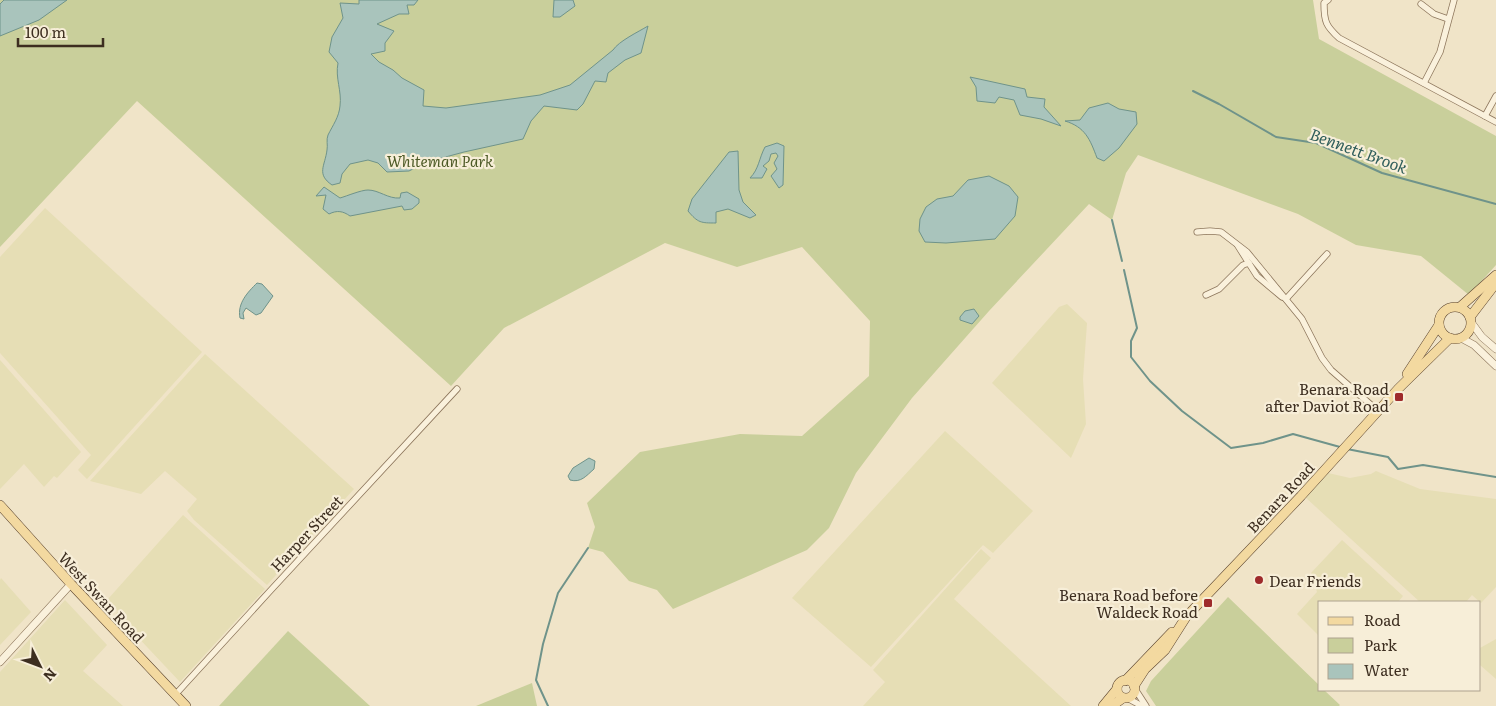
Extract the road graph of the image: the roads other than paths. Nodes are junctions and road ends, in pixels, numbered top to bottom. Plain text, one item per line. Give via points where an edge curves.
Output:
1 (1328, 0) edge
2 (1454, 0) edge
3 (1420, 4) dead end
4 (1448, 19) junction
5 (1424, 83) junction
6 (1496, 96) edge
7 (1485, 116) junction
8 (1496, 122) edge
9 (1197, 232) dead end
10 (1237, 244) junction
11 (1327, 254) dead end
12 (1255, 261) junction
13 (1248, 263) junction
14 (1496, 275) edge
15 (1496, 283) edge
16 (1206, 295) dead end
17 (1286, 299) junction
18 (1460, 307) junction
19 (1471, 319) junction
20 (1439, 325) junction
21 (1450, 338) junction
22 (1461, 338) junction
23 (1496, 349) edge
24 (1496, 366) edge
25 (457, 389) dead end
26 (1398, 389) junction
27 (1378, 411) junction
28 (0, 505) edge
29 (71, 584) junction
30 (1182, 623) junction
31 (0, 662) edge
32 (1124, 680) junction
33 (1135, 688) junction
34 (1117, 689) junction
35 (175, 695) junction
36 (1125, 698) junction
37 (186, 706) edge
38 (1103, 706) edge
39 (1112, 706) edge
40 (1144, 706) edge

1 - 5 street via 1324,3 1327,27 1339,38
2 - 4 street
3 - 4 street
4 - 5 street via 1440,52
5 - 7 street
6 - 7 street
7 - 8 street
9 - 10 street via 1221,232
10 - 12 street
10 - 13 street
11 - 17 street
12 - 13 street
12 - 17 street
13 - 16 street via 1219,289
13 - 17 street via 1257,276
14 - 18 main road
15 - 19 main road
17 - 27 street via 1302,319 1331,370
18 - 19 main road
18 - 20 main road via 1447,309 1440,317
19 - 22 main road via 1469,331
19 - 23 street via 1482,337
20 - 21 main road
20 - 26 main road, Benara Road
21 - 22 main road
21 - 26 main road, Benara Road
22 - 24 street via 1474,345
25 - 35 street, Harper Street
26 - 27 main road, Benara Road
27 - 30 main road, Benara Road
28 - 29 main road, West Swan Road
29 - 31 street
29 - 35 main road, West Swan Road
30 - 32 main road, Benara Road
30 - 33 main road, Benara Road via 1165,650 1145,669
32 - 33 main road
32 - 34 main road
33 - 36 main road via 1132,696
33 - 40 street
34 - 36 main road via 1118,695
34 - 38 main road
35 - 37 main road, West Swan Road
36 - 39 main road
36 - 40 street

